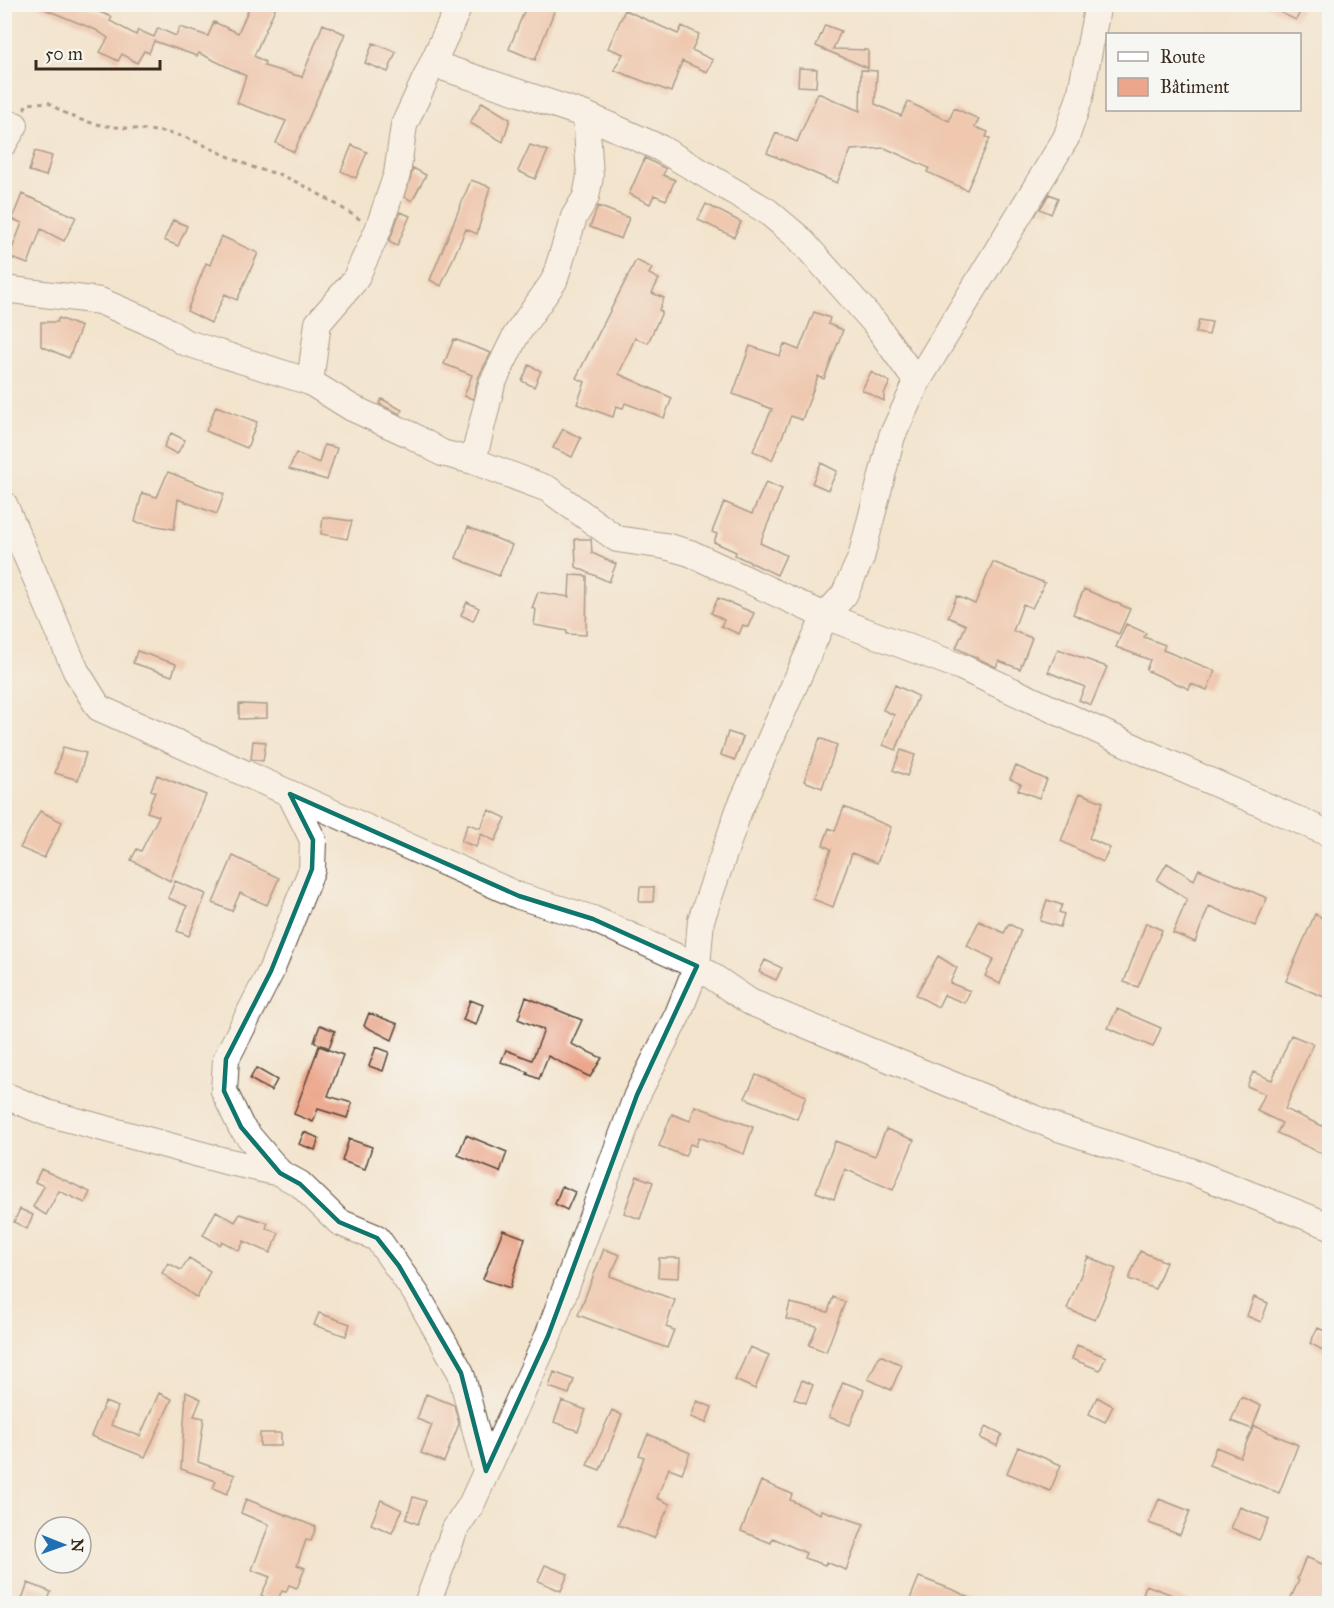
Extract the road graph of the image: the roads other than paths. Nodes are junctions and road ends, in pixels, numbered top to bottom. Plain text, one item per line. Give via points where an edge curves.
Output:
1 (460, 4) edge
2 (1098, 4) edge
3 (433, 64) junction
4 (586, 115) junction
5 (4, 290) edge
6 (310, 382) junction
7 (917, 382) junction
8 (473, 461) junction
9 (4, 504) edge
10 (825, 616) junction
11 (290, 794) junction
12 (1329, 834) edge
13 (697, 966) junction
14 (4, 1095) edge
15 (280, 1173) junction
16 (1329, 1226) edge
17 (486, 1471) junction
18 (427, 1604) edge

1 - 3 street
2 - 7 street via 1080,97 1066,138
3 - 4 street
3 - 6 street via 405,126 397,174 378,230 355,280 318,323
4 - 7 street via 660,148 767,210 799,238 874,322
4 - 8 street via 590,176 586,197 574,217 554,281 516,335 492,384
5 - 6 street via 100,301 161,327 184,342
6 - 8 street via 352,408 442,453
7 - 10 street via 892,436 861,558 844,595
8 - 10 street via 548,489 617,540 690,552
9 - 11 street via 76,671 99,708
10 - 12 street via 961,667
10 - 13 street via 740,810 701,920
11 - 13 street via 519,896 593,919
11 - 15 street via 313,840 312,869 271,970 226,1059 224,1091 241,1127
13 - 16 street via 750,1002 1058,1128 1188,1170
13 - 17 street via 638,1095 548,1336
14 - 15 street via 48,1113
15 - 17 street via 300,1184 339,1222 376,1238 399,1266 461,1373
17 - 18 street via 455,1529

